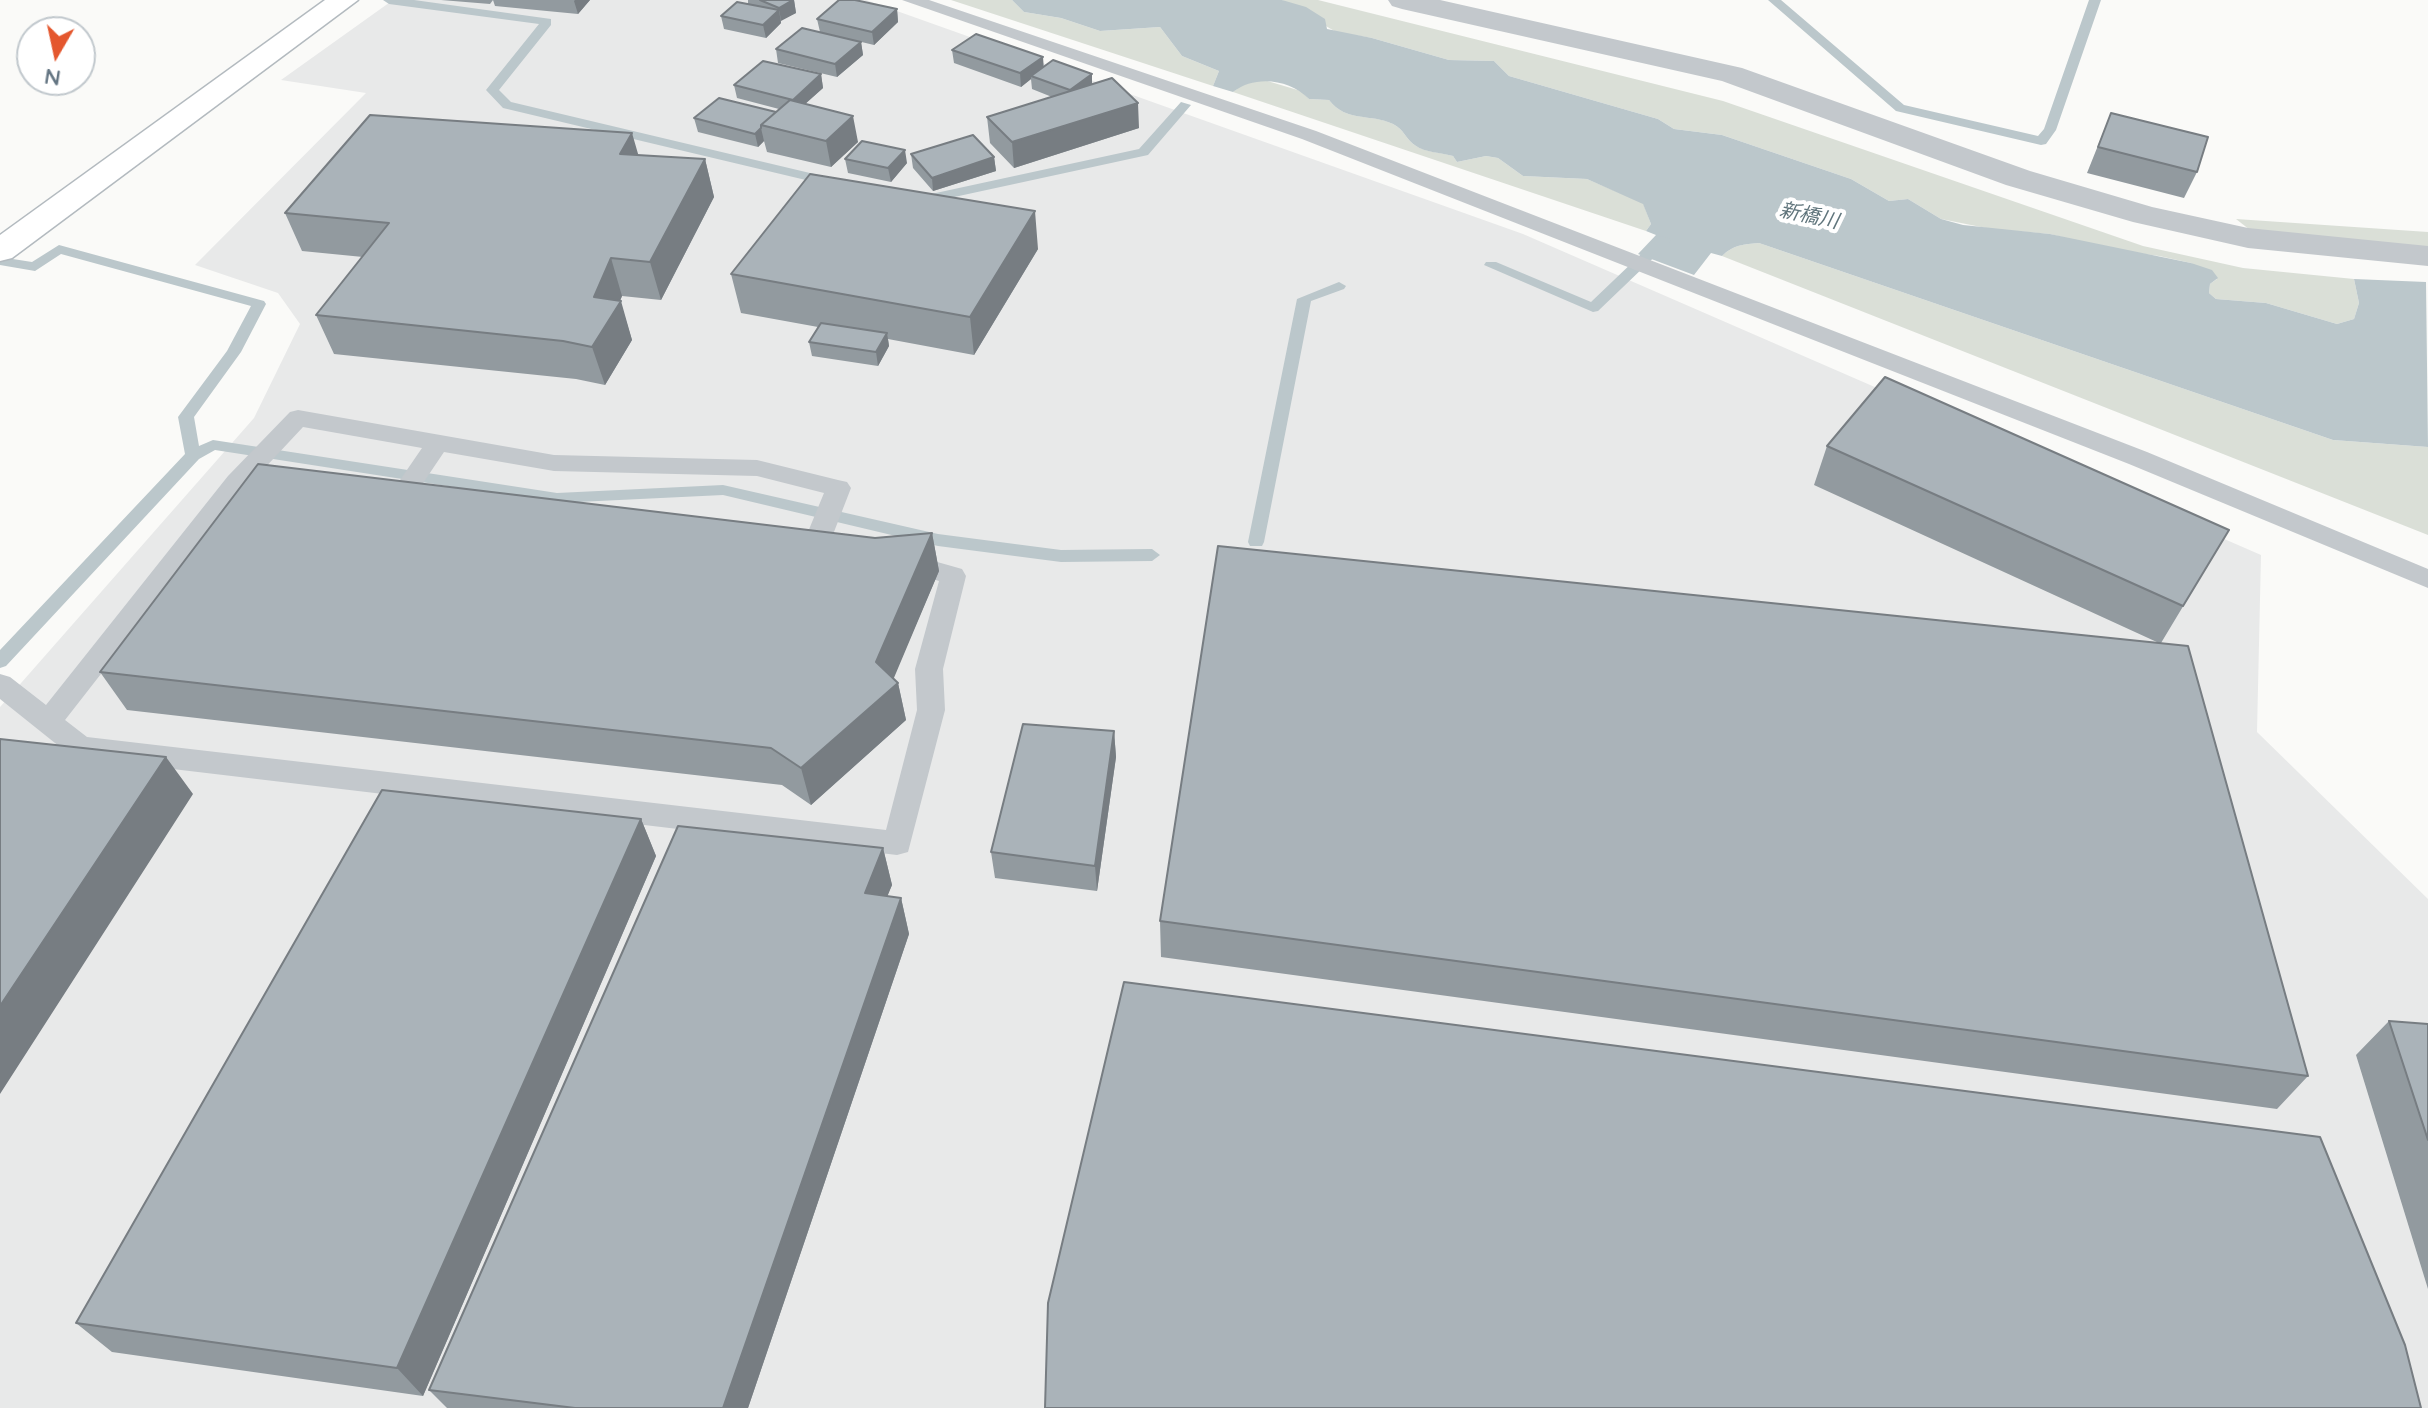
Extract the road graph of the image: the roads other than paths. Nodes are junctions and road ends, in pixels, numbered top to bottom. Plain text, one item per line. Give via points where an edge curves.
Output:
1 (344, 0) edge
2 (911, 0) edge
3 (1402, 0) edge
4 (0, 251) edge
5 (2428, 256) edge
6 (438, 442) junction
7 (237, 482) junction
8 (266, 486) edge
9 (408, 488) junction
10 (369, 498) edge
11 (445, 506) edge
12 (823, 526) junction
13 (785, 541) edge
14 (2428, 579) edge
15 (2, 685) edge
16 (48, 722) junction

1 - 4 street
2 - 14 lane via 1309,135 2138,458
3 - 5 street via 1731,74 2018,178 2145,215 2248,238
6 - 7 lane via 298,418
6 - 9 lane
6 - 12 lane via 554,463 757,468 838,488
7 - 8 lane
7 - 16 lane
9 - 10 lane
9 - 11 lane
12 - 13 lane
12 - 16 lane via 874,552 953,576 929,669 931,710 897,843 80,747
15 - 16 lane

